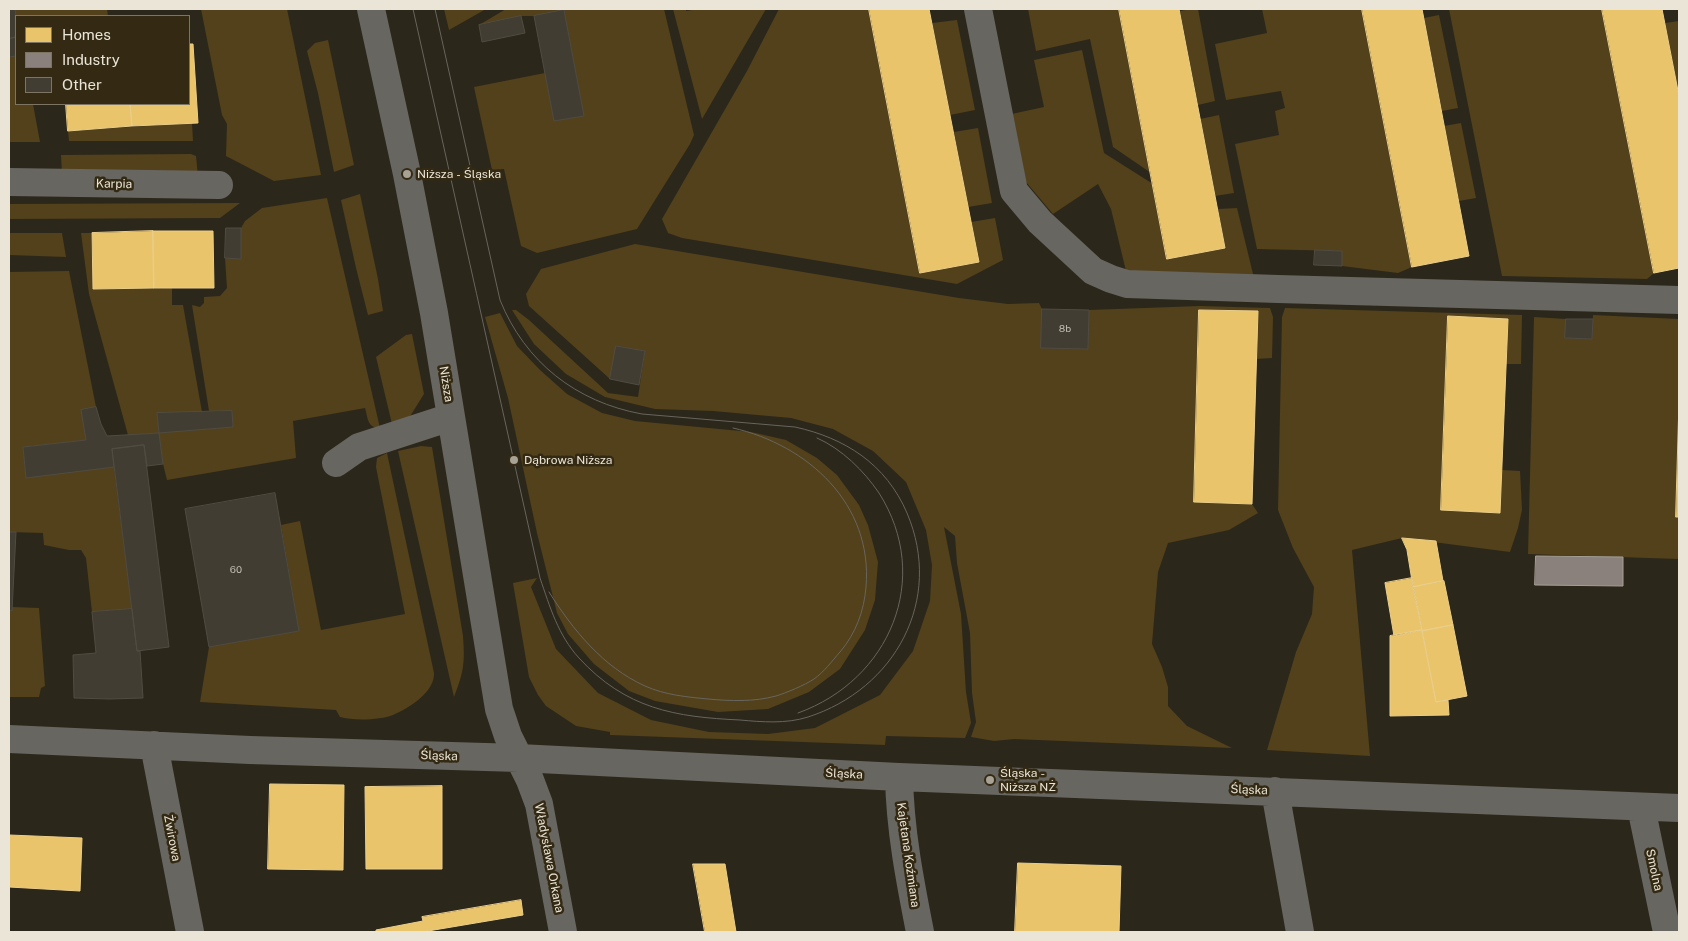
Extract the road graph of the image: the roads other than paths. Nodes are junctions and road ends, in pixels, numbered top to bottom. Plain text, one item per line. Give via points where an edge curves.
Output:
1 (371, 9) edge
2 (978, 9) edge
3 (9, 182) edge
4 (219, 185) dead end
5 (1679, 300) edge
6 (451, 417) junction
7 (336, 463) dead end
8 (9, 738) edge
9 (154, 744) junction
10 (519, 758) junction
11 (899, 777) junction
12 (1275, 791) junction
13 (1641, 807) junction
14 (1679, 808) edge
15 (190, 932) edge
16 (563, 932) edge
17 (920, 932) edge
18 (1300, 932) edge
19 (1667, 932) edge

1 - 6 street, Niższa via 420,238
2 - 5 street via 1014,191 1040,222 1093,271 1111,279 1126,284 1258,289
3 - 4 street, Karpia
6 - 7 street via 359,447
6 - 10 street, Niższa via 499,709
8 - 9 street, Śląska
9 - 10 street, Śląska
9 - 15 street, Żwirowa
10 - 11 street, Śląska
10 - 16 street, Władysława Orkana via 539,804
11 - 12 street, Śląska
11 - 17 street, Kajetana Koźmiana via 907,868
12 - 13 street, Śląska
12 - 18 street
13 - 14 street, Śląska
13 - 19 street, Smolna

